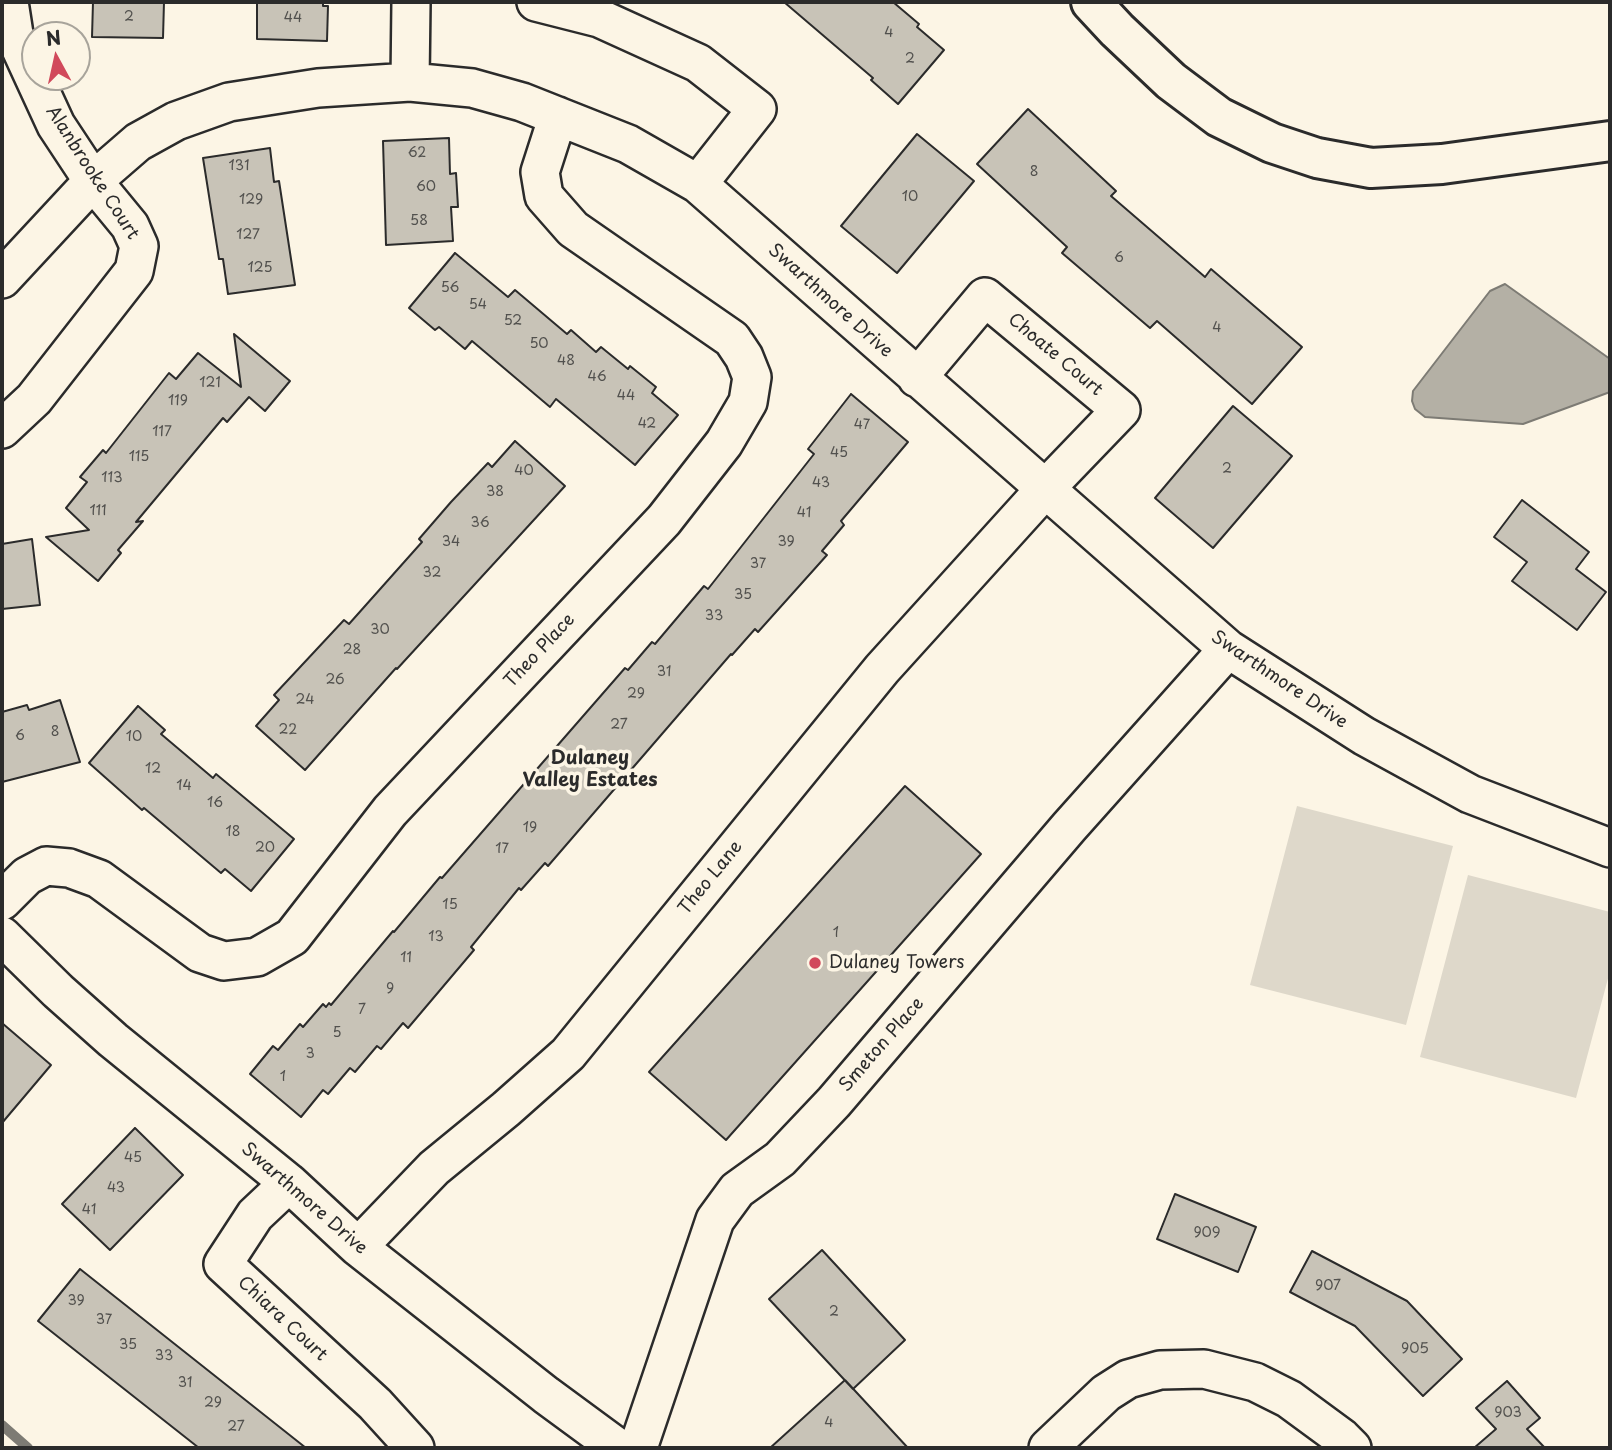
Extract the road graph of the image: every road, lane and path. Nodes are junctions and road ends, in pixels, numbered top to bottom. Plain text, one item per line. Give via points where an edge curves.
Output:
1 (9, 2) edge
2 (411, 2) edge
3 (536, 2) edge
4 (1091, 2) edge
5 (410, 82) junction
6 (558, 116) junction
7 (1610, 142) edge
8 (93, 181) junction
9 (698, 184) junction
10 (2, 279) edge
11 (917, 378) junction
12 (2, 429) edge
13 (1045, 489) junction
14 (1228, 649) junction
15 (1610, 848) edge
16 (2, 901) edge
17 (2, 936) edge
18 (289, 1183) junction
19 (358, 1247) junction
20 (415, 1448) edge
21 (618, 1448) edge
22 (638, 1448) edge
23 (1048, 1448) edge
24 (1352, 1448) edge

1 - 8 street, Alanbrooke Court via 14,34 56,125
2 - 5 street
3 - 9 street via 598,18 698,63 757,109
4 - 7 highway via 1171,81 1219,117 1272,143 1317,158 1371,168 1442,164
5 - 6 street, Swarthmore Drive via 472,88
5 - 8 street, Swarthmore Drive via 318,88 229,102 176,121 138,142
6 - 9 street, Swarthmore Drive via 628,144
6 - 16 street, Theo Place via 540,172 544,196 573,229 732,339 744,357 752,377 748,402 724,443 664,520 390,811 292,937 257,957 224,961 200,953 99,879 69,868 46,866 27,876
8 - 10 street, Swarthmore Drive
8 - 12 street, Alanbrooke Court via 130,226 139,246 134,271 34,399
9 - 11 street, Swarthmore Drive
11 - 13 street, Swarthmore Drive
11 - 13 street, Choate Court via 985,297 1121,410
13 - 14 street, Swarthmore Drive
13 - 19 street, Theo Lane via 882,670 568,1054 434,1168
14 - 15 street, Swarthmore Drive via 1364,736 1470,794
14 - 22 street, Smeton Place via 834,1102 780,1159 737,1190 715,1220
17 - 18 street, Swarthmore Drive via 104,1032
18 - 19 street, Swarthmore Drive
18 - 20 street, Chiara Court via 256,1215 223,1264 375,1404
19 - 21 street, Swarthmore Drive
23 - 24 street via 1106,1393 1128,1379 1160,1370 1193,1369 1255,1382 1289,1399

